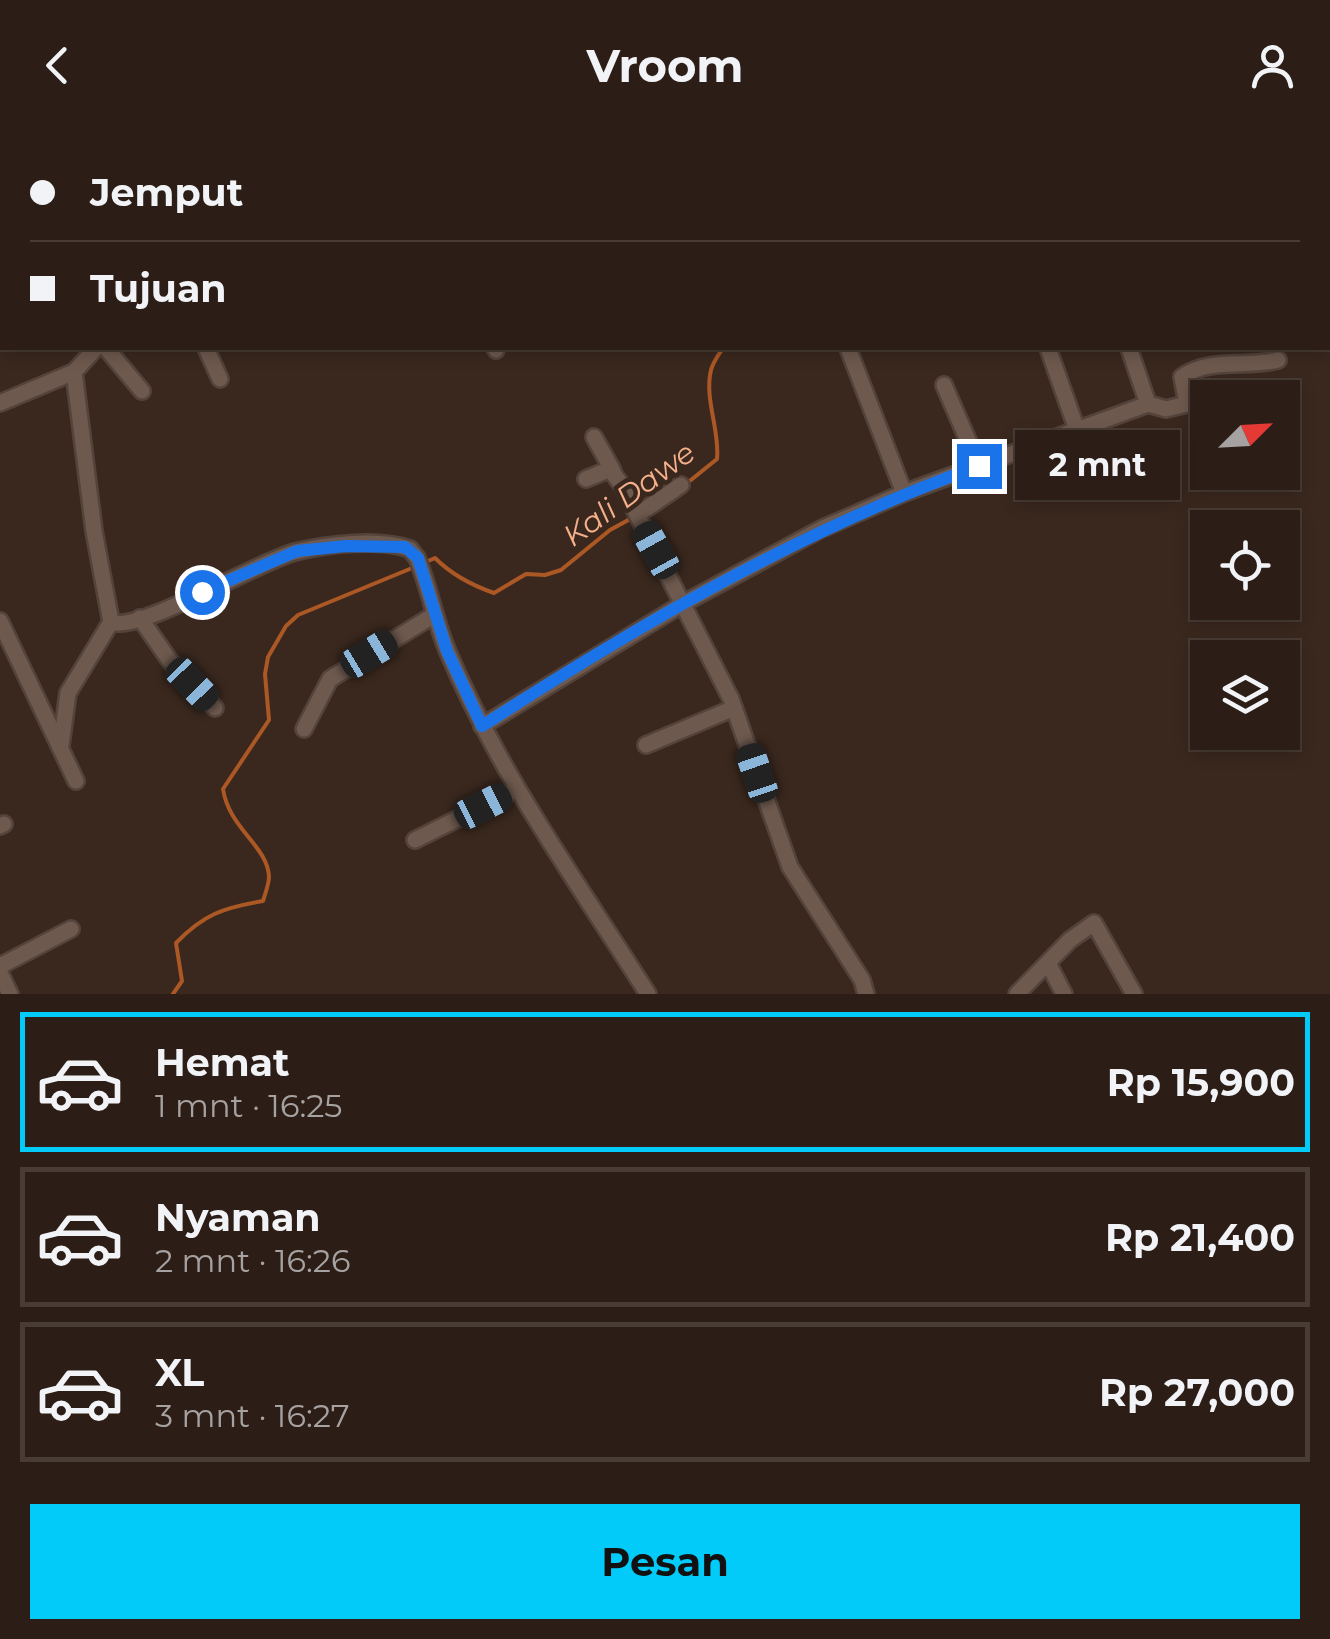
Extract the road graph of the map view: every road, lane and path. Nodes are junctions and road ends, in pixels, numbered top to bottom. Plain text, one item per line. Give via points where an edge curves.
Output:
1 (91, 350) edge
2 (108, 350) edge
3 (207, 350) edge
4 (849, 350) edge
5 (1049, 350) edge
6 (1130, 350) edge
7 (1278, 360) dead end
8 (74, 372) junction
9 (220, 379) dead end
10 (944, 384) dead end
11 (142, 392) dead end
12 (0, 403) edge
13 (1148, 404) junction
14 (1076, 430) junction
15 (594, 437) dead end
16 (979, 466) junction
17 (613, 471) junction
18 (586, 479) dead end
19 (681, 485) dead end
20 (904, 493) junction
21 (636, 514) junction
22 (684, 602) junction
23 (434, 615) junction
24 (140, 618) junction
25 (0, 621) edge
26 (111, 622) junction
27 (215, 708) dead end
28 (734, 708) junction
29 (482, 726) junction
30 (304, 728) dead end
31 (646, 745) dead end
32 (60, 748) junction
33 (76, 780) dead end
34 (517, 789) junction
35 (415, 840) dead end
36 (71, 928) dead end
37 (1048, 963) junction
38 (2, 978) edge
39 (648, 994) edge
40 (866, 994) edge
41 (1018, 994) edge
42 (1064, 994) edge
43 (1134, 994) edge

1 - 8 street
2 - 11 street
3 - 9 street
4 - 20 street
5 - 14 street
6 - 13 street
7 - 13 street via 1192,370 1182,377 1186,404
8 - 12 street
8 - 26 street
10 - 16 street
13 - 14 street
14 - 16 street
15 - 17 street
16 - 20 street
17 - 18 street
17 - 21 street
19 - 21 street
20 - 22 street
21 - 22 street
22 - 28 street
22 - 29 street
23 - 24 street via 420,565 405,547 384,545 297,551
23 - 29 street
23 - 30 street via 330,679
24 - 26 street
24 - 27 street
25 - 32 street
26 - 32 street via 68,693
28 - 31 street
28 - 40 street via 790,866
29 - 34 street
32 - 33 street
34 - 35 street
34 - 39 street
36 - 38 street
37 - 41 street
37 - 42 street
37 - 43 street via 1094,923

